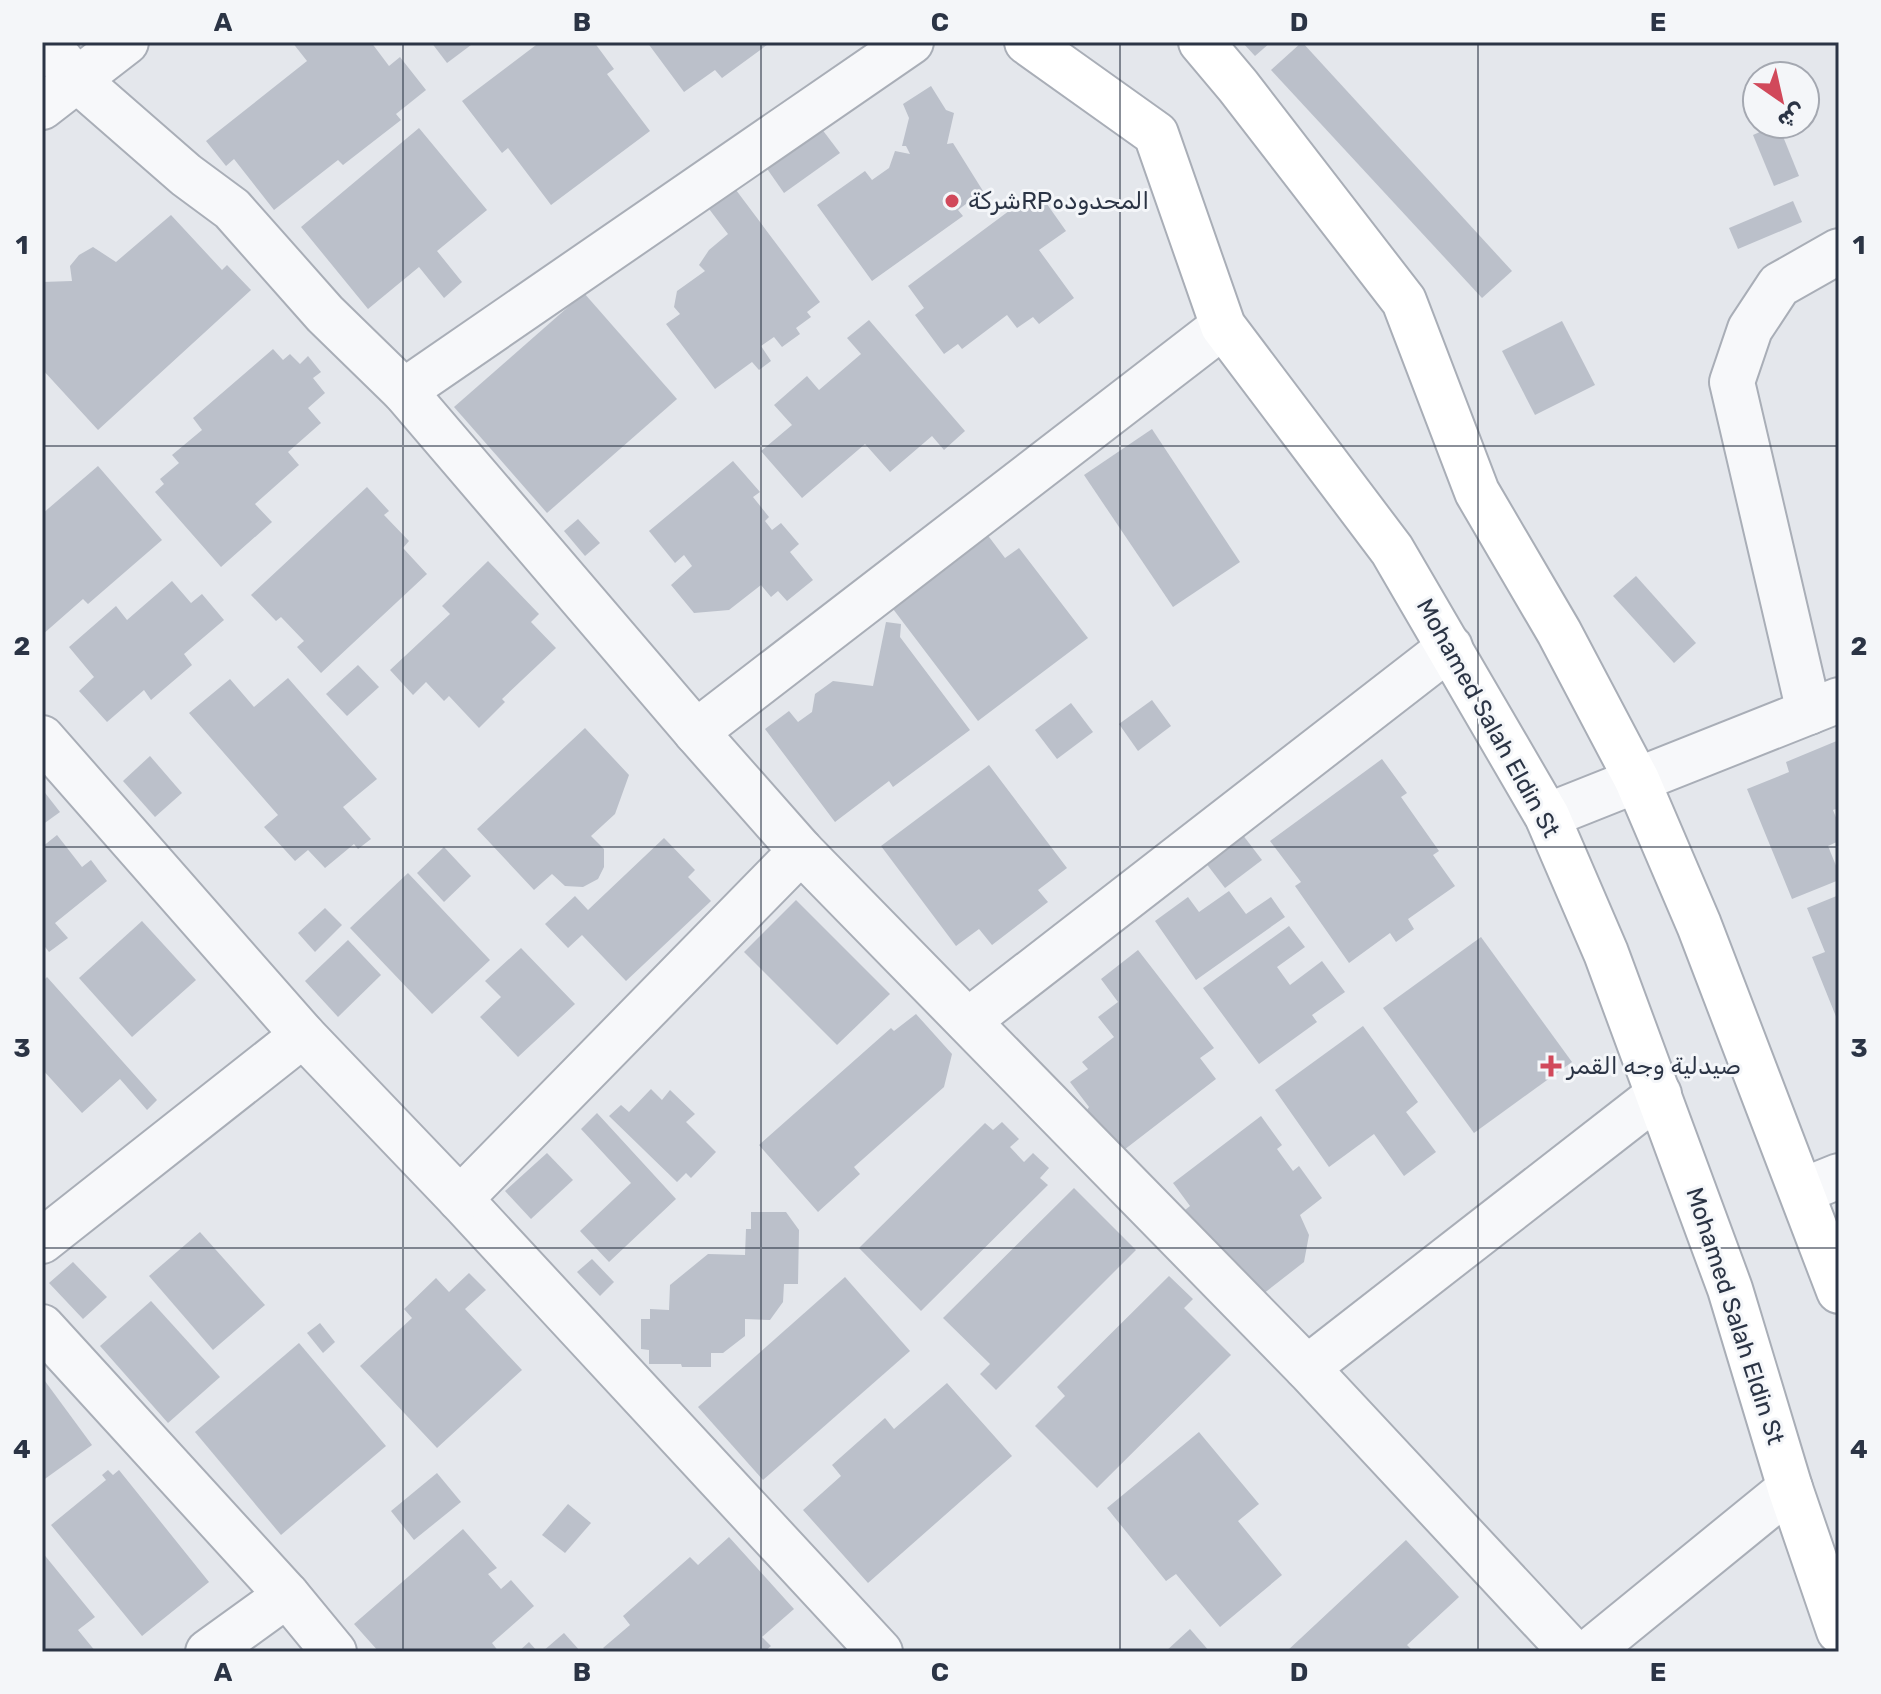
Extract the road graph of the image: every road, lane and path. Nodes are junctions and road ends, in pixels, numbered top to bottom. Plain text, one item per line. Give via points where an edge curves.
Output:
1 (46, 42) edge
2 (126, 42) edge
3 (911, 42) edge
4 (1027, 42) edge
5 (1201, 42) edge
6 (76, 79) junction
7 (42, 107) edge
8 (1839, 251) edge
9 (1223, 326) junction
10 (404, 391) junction
11 (1450, 647) junction
12 (1824, 706) edge
13 (696, 732) junction
14 (42, 738) edge
15 (1637, 780) junction
16 (1547, 816) junction
17 (801, 851) junction
18 (968, 1021) junction
19 (303, 1035) junction
20 (1659, 1094) junction
21 (1820, 1184) edge
22 (460, 1199) junction
23 (42, 1241) edge
24 (1839, 1291) edge
25 (42, 1327) edge
26 (1307, 1368) junction
27 (1790, 1488) junction
28 (287, 1595) junction
29 (1839, 1631) edge
30 (208, 1652) edge
31 (334, 1652) edge
32 (880, 1652) edge
33 (1572, 1652) edge
34 (1589, 1652) edge

1 - 6 street
2 - 6 street
3 - 10 street
4 - 9 main road, Mohamed Salah Eldin St via 1156,134
5 - 15 main road via 1404,301 1477,492
6 - 7 street
6 - 10 street via 232,209 325,314
8 - 12 street via 1779,285 1750,329 1732,382
9 - 11 main road, Mohamed Salah Eldin St via 1392,550
9 - 13 street
10 - 13 street
11 - 16 main road, Mohamed Salah Eldin St
11 - 18 street
12 - 15 street
13 - 17 street
14 - 19 street
15 - 16 street
15 - 21 main road
16 - 20 main road, Mohamed Salah Eldin St
17 - 18 street
17 - 22 street
18 - 26 street
19 - 22 street
19 - 23 street
20 - 26 street
20 - 27 main road, Mohamed Salah Eldin St via 1730,1289
21 - 24 main road
22 - 32 street
25 - 28 street
26 - 33 street
27 - 29 main road, Mohamed Salah Eldin St
27 - 34 street
28 - 30 street
28 - 31 street

